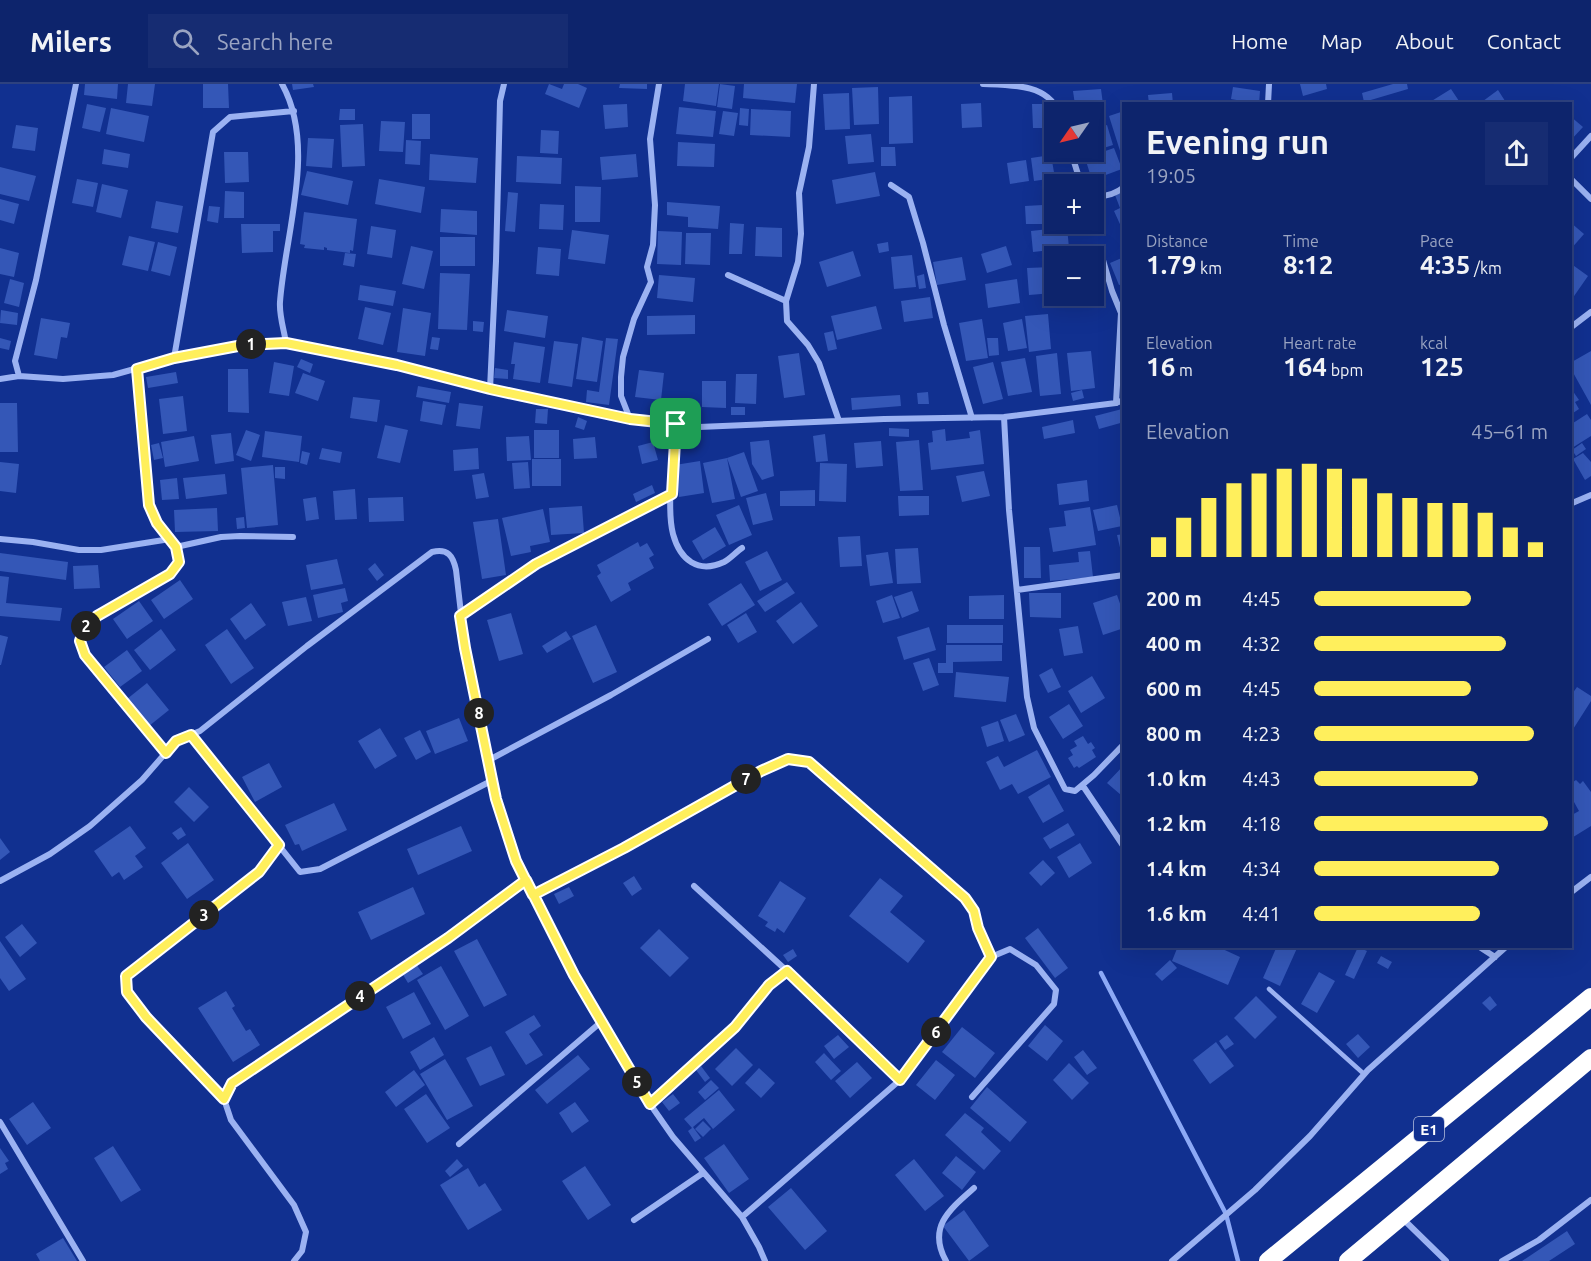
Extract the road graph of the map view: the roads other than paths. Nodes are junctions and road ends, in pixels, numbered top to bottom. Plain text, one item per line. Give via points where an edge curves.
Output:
1 (76, 84) edge
2 (282, 84) edge
3 (504, 84) edge
4 (659, 84) edge
5 (814, 84) edge
6 (983, 84) edge
7 (1269, 84) edge
8 (1055, 102) edge
9 (1268, 102) edge
10 (294, 111) junction
11 (1591, 136) edge
12 (1572, 157) edge
13 (1572, 180) edge
14 (891, 185) dead end
15 (1122, 189) edge
16 (1104, 197) edge
17 (1591, 199) edge
18 (1104, 263) edge
19 (728, 275) dead end
20 (786, 301) junction
21 (1591, 312) edge
22 (1572, 326) edge
23 (286, 343) junction
24 (174, 358) junction
25 (137, 369) junction
26 (19, 376) junction
27 (0, 379) edge
28 (490, 389) junction
29 (1122, 401) edge
30 (1116, 403) junction
31 (1004, 417) junction
32 (972, 418) junction
33 (630, 419) junction
34 (839, 421) junction
35 (676, 424) junction
36 (672, 494) junction
37 (1591, 495) edge
38 (1572, 503) edge
39 (293, 537) dead end
40 (170, 539) junction
41 (0, 540) edge
42 (176, 547) junction
43 (742, 548) dead end
44 (1122, 575) edge
45 (1017, 590) junction
46 (460, 616) junction
47 (708, 639) dead end
48 (191, 735) junction
49 (1122, 746) edge
50 (166, 753) junction
51 (489, 759) junction
52 (493, 780) junction
53 (1083, 786) junction
54 (1122, 844) edge
55 (279, 845) junction
56 (1591, 877) edge
57 (526, 880) junction
58 (0, 881) edge
59 (694, 886) dead end
60 (1572, 891) edge
61 (533, 895) junction
62 (1481, 948) edge
63 (1505, 948) edge
64 (991, 957) junction
65 (1495, 957) junction
66 (787, 971) junction
67 (1269, 989) dead end
68 (1591, 997) edge
69 (601, 1022) junction
70 (1591, 1058) edge
71 (1364, 1074) junction
72 (900, 1080) junction
73 (972, 1097) dead end
74 (224, 1099) junction
75 (650, 1104) junction
76 (0, 1122) edge
77 (459, 1144) dead end
78 (703, 1173) junction
79 (974, 1188) dead end
80 (1591, 1200) edge
81 (742, 1217) junction
82 (1402, 1218) junction
83 (634, 1220) dead end
84 (83, 1261) edge
85 (294, 1261) edge
86 (765, 1261) edge
87 (946, 1261) edge
88 (1172, 1261) edge
89 (1268, 1261) edge
90 (1348, 1261) edge
91 (1446, 1261) edge
92 (1502, 1261) edge

1 - 26 street via 36,280 15,361
2 - 10 street
3 - 28 street via 500,101
4 - 33 street via 650,139 655,206 653,245 647,267 651,282 634,319 621,376 621,396
5 - 20 street via 799,193 798,262
6 - 8 street via 1038,88
7 - 9 street
10 - 23 street via 299,162 280,304
10 - 24 street via 230,117 213,132
11 - 12 street
13 - 17 street
14 - 32 street via 909,197
15 - 16 street
18 - 30 street via 1121,313
19 - 20 street
20 - 34 street via 787,321 819,363
21 - 22 street
23 - 24 street via 243,345
23 - 28 street
24 - 25 street
25 - 26 street via 63,379
25 - 40 street via 149,505
26 - 27 street
28 - 33 street
29 - 30 street
30 - 31 street
31 - 32 street
31 - 45 street
32 - 34 street
33 - 35 street
34 - 35 street via 699,427
35 - 36 street
36 - 43 street via 673,535 686,560 694,566 706,567 724,562
36 - 46 street via 536,564
37 - 38 street
39 - 42 street via 221,537
40 - 41 street via 90,550
40 - 42 street
42 - 50 street via 179,562 170,574 97,616 84,629 80,641 85,655
44 - 45 street
45 - 53 street via 1027,697 1034,728 1065,789 1075,791
46 - 48 street via 454,558 441,550 432,552
46 - 51 street
47 - 51 street
48 - 50 street via 176,741
48 - 55 street
49 - 53 street
50 - 58 street via 90,826 50,854
51 - 52 street
52 - 55 street via 320,869 300,872
52 - 57 street via 516,861
53 - 54 street
55 - 74 street via 259,872 126,976 127,992 146,1017
56 - 60 street
57 - 61 street
57 - 74 street via 448,938 232,1083
59 - 66 street
61 - 64 street via 788,759 809,762 965,898
61 - 69 street
62 - 65 street
63 - 65 street
64 - 72 street
64 - 73 street via 1010,949 1036,965 1056,990 1054,1004
65 - 71 street
66 - 72 street
66 - 75 street via 769,985 735,1027
67 - 71 lane
68 - 89 highway, E1
69 - 75 street
69 - 77 street
70 - 82 highway
71 - 88 street via 1310,1136 1255,1190
72 - 81 street
74 - 85 street via 231,1120 294,1205 306,1232 302,1251
75 - 78 street
76 - 84 street
78 - 81 street
78 - 83 street
79 - 87 street via 949,1209 940,1225 940,1249
80 - 92 street via 1539,1240
81 - 86 street
82 - 90 highway
82 - 91 street

